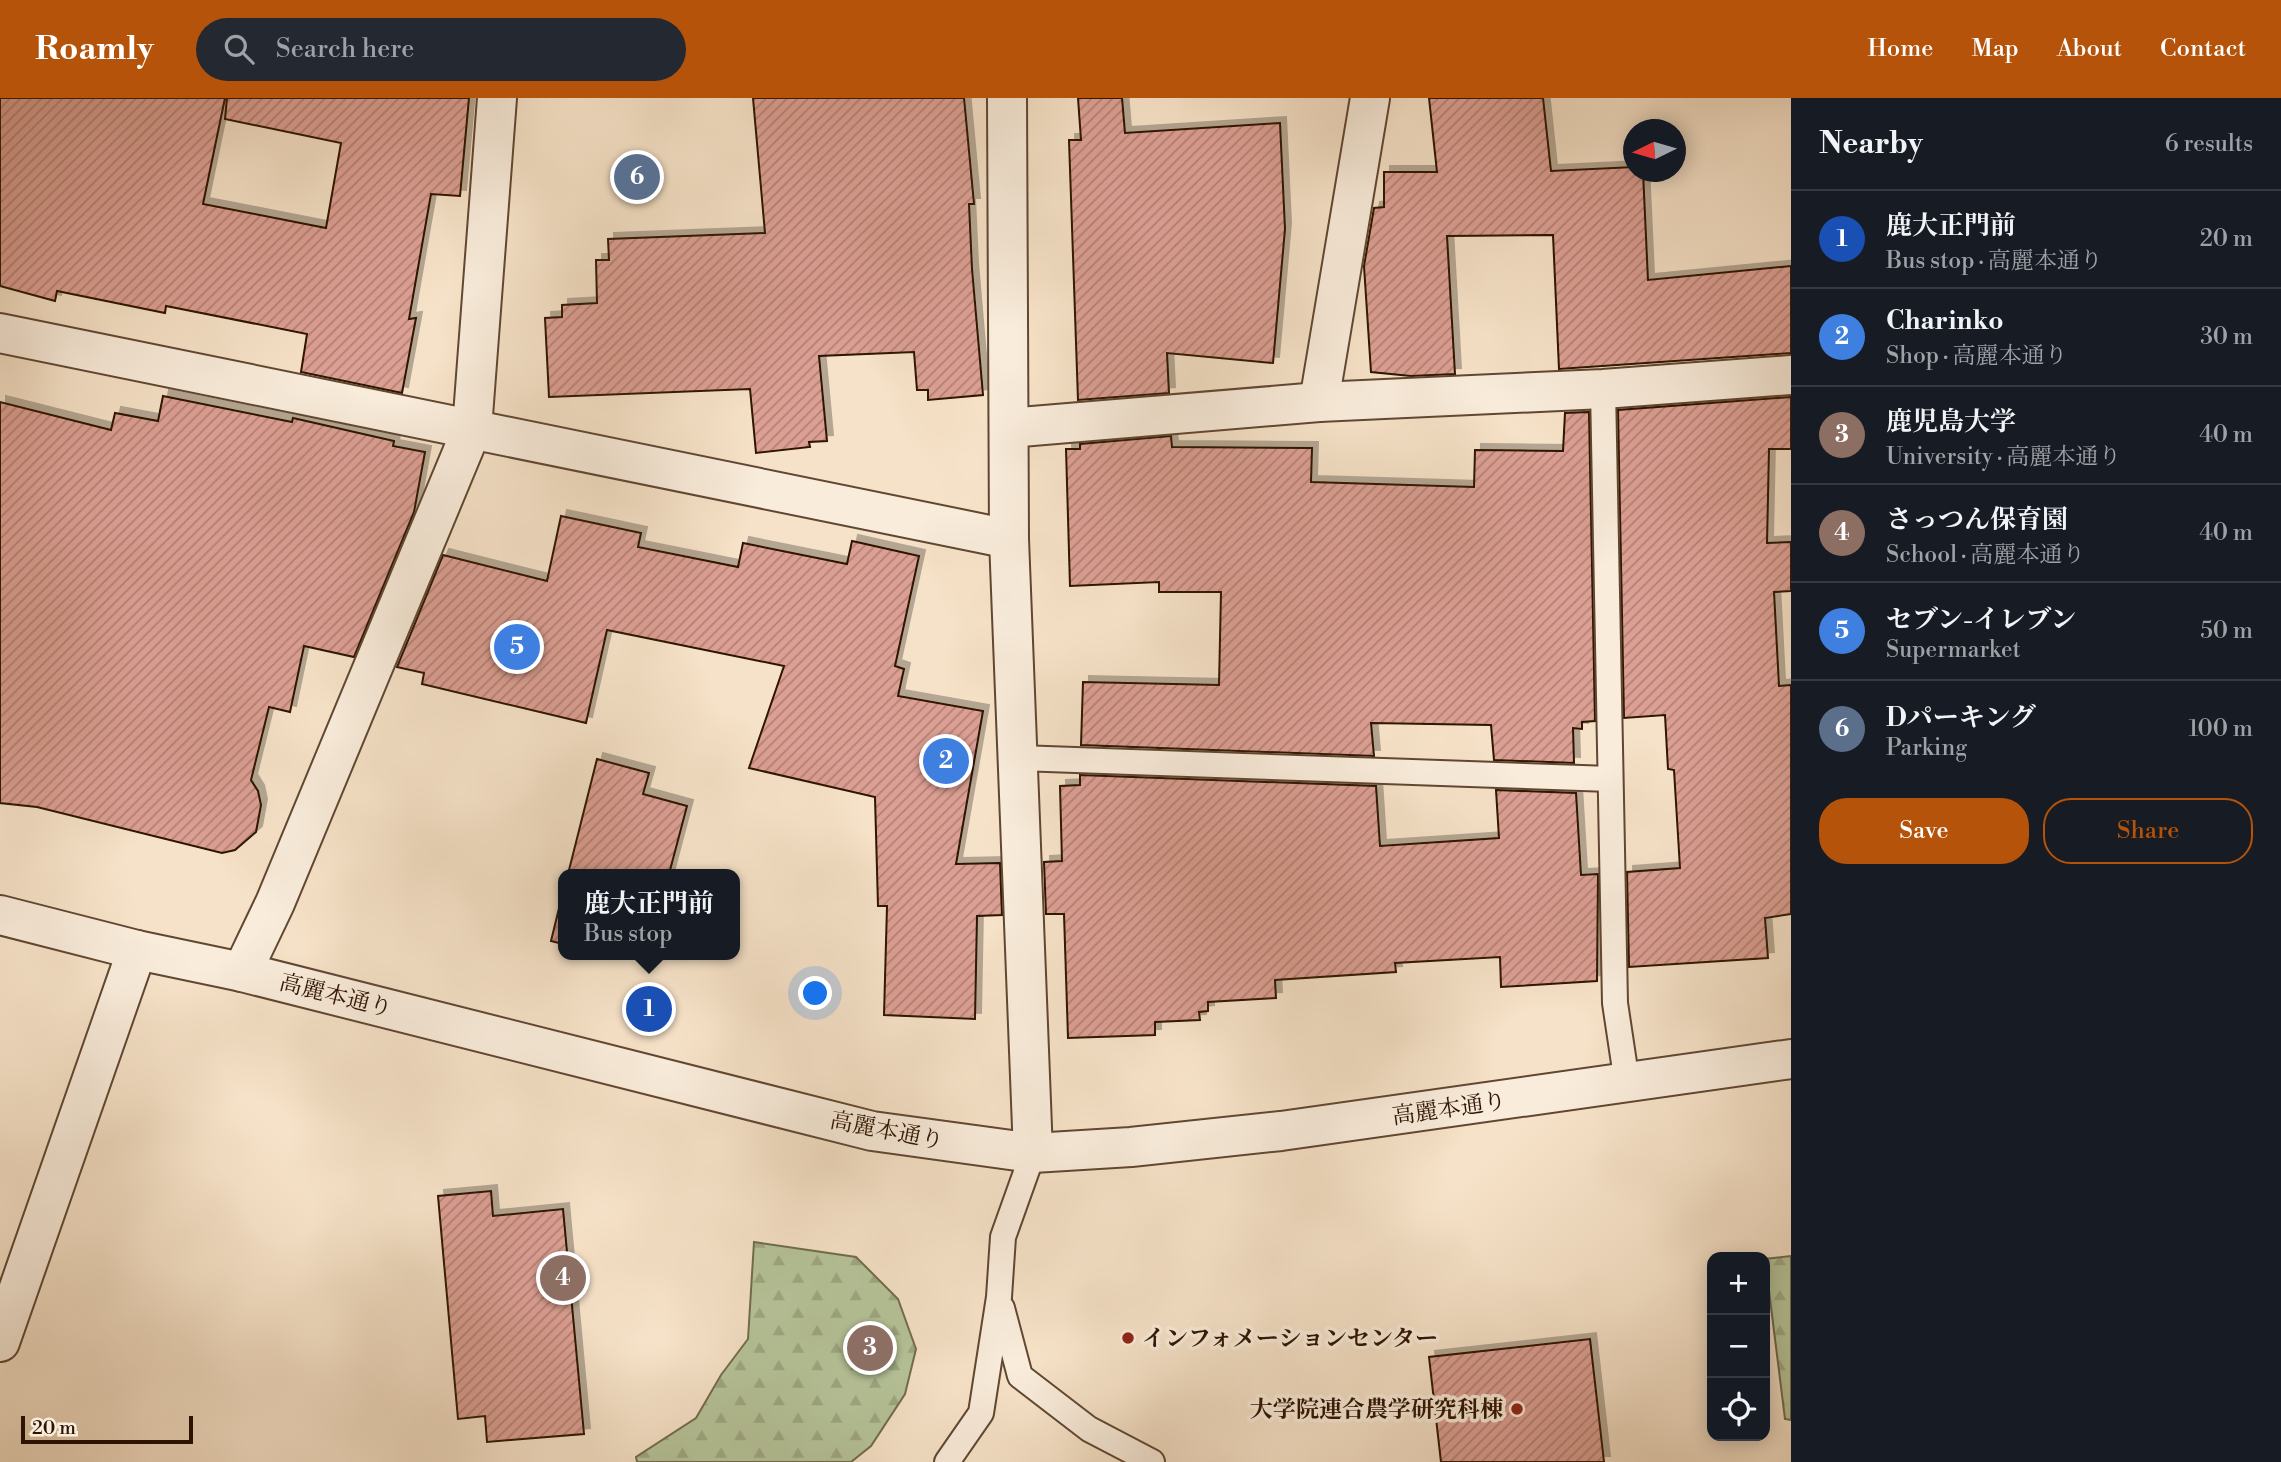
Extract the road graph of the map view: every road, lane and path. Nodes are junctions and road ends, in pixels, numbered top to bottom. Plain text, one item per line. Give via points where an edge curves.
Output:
1 (497, 98) edge
2 (1007, 98) edge
3 (1370, 98) edge
4 (0, 332) edge
5 (1791, 375) edge
6 (1602, 388) junction
7 (1319, 402) junction
8 (1009, 428) junction
9 (472, 429) junction
10 (1009, 538) junction
11 (1019, 758) junction
12 (1610, 779) junction
13 (0, 915) edge
14 (137, 950) junction
15 (242, 972) junction
16 (1791, 1059) edge
17 (1627, 1083) junction
18 (1033, 1153) junction
19 (999, 1297) junction
20 (0, 1342) edge
21 (947, 1462) edge
22 (1152, 1462) edge

1 - 9 street
2 - 8 street
3 - 7 street
4 - 9 street
5 - 6 street
6 - 7 street
6 - 12 lane
7 - 8 street
8 - 10 street
9 - 10 street
9 - 15 street
10 - 11 street
11 - 12 lane
11 - 18 street
12 - 17 lane via 1615,1003
13 - 14 street, 高麗本通り
14 - 15 street, 高麗本通り
14 - 20 street
15 - 18 street, 高麗本通り via 872,1131
16 - 17 street, 高麗本通り
17 - 18 street, 高麗本通り via 1281,1131
18 - 19 lane via 1003,1237
19 - 21 lane via 981,1413
19 - 22 lane via 1020,1376 1089,1429

